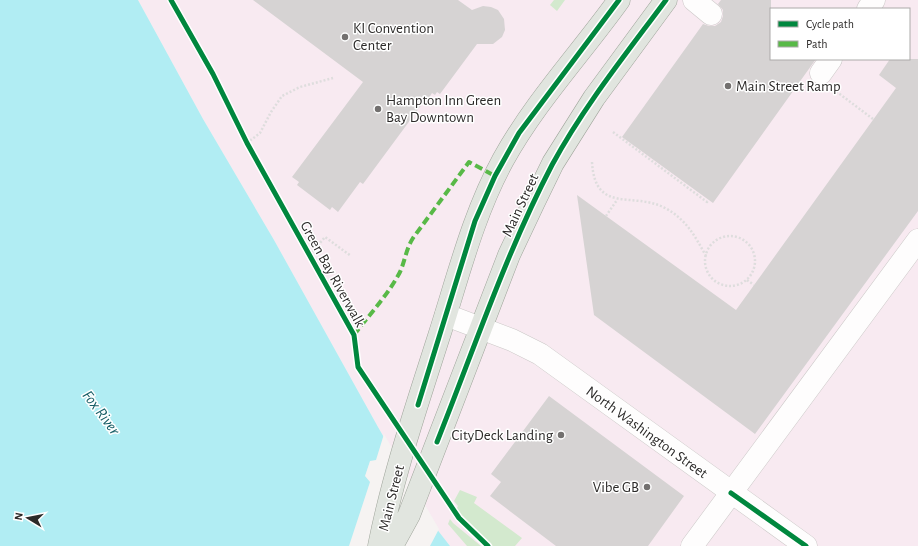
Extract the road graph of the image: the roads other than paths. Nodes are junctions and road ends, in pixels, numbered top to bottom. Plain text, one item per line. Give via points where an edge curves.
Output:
1 (619, 0) edge
2 (666, 0) edge
3 (694, 0) edge
4 (711, 14) dead end
5 (918, 240) edge
6 (446, 315) junction
7 (482, 328) junction
8 (731, 493) junction
9 (379, 546) edge
10 (392, 546) edge
11 (692, 546) edge
12 (806, 546) edge

1 - 6 main road, Main Street via 540,104 504,158 475,221
2 - 7 main road, Main Street via 594,98 553,163 510,256
3 - 4 street
5 - 8 street
6 - 7 street, North Washington Street
6 - 9 main road, Main Street via 387,504
7 - 8 street, North Washington Street via 523,344 540,354
7 - 10 main road, Main Street via 409,515
8 - 11 street
8 - 12 street, North Washington Street

